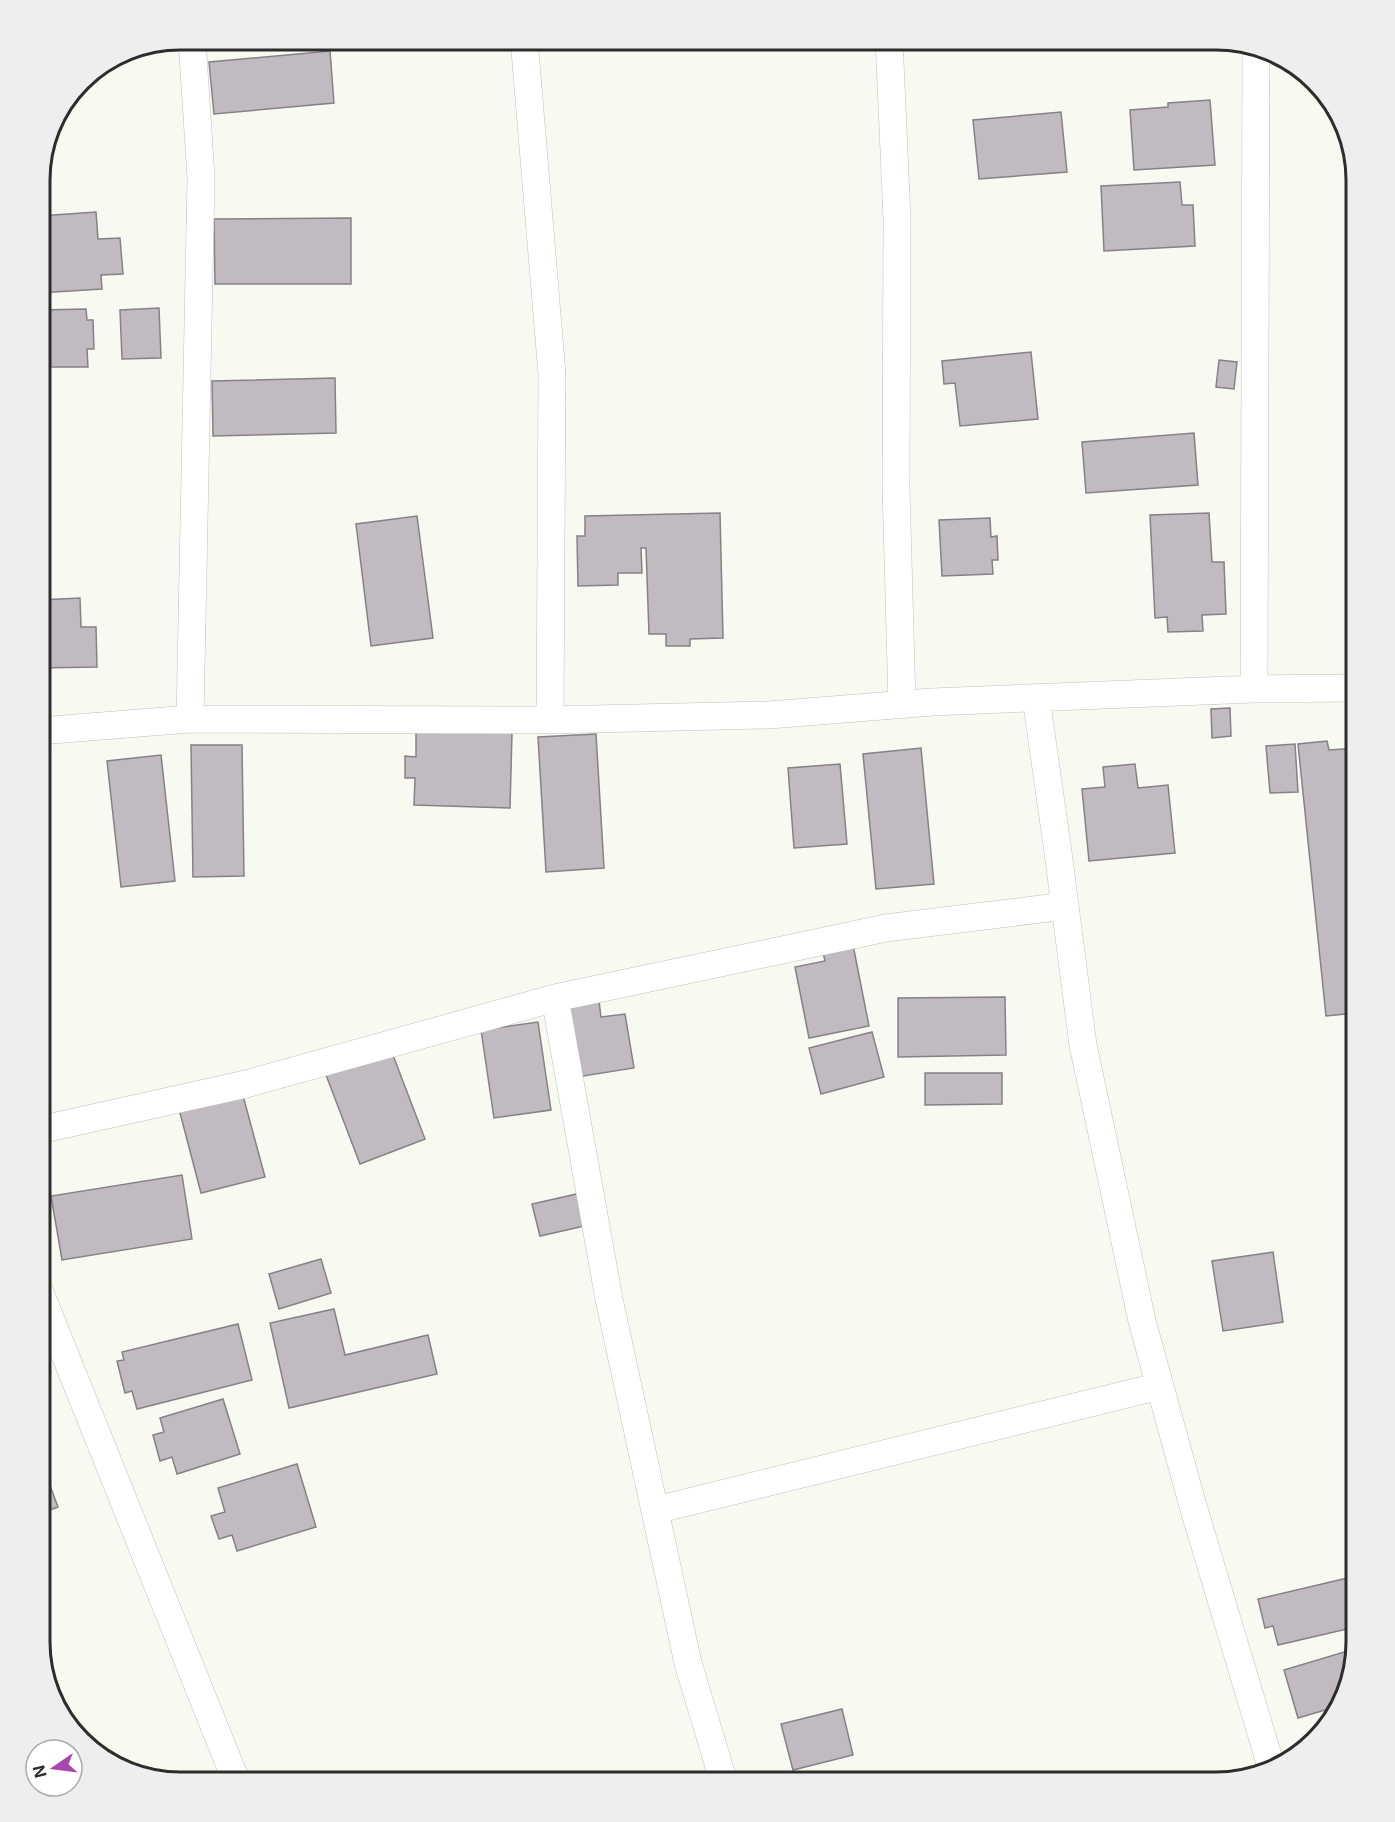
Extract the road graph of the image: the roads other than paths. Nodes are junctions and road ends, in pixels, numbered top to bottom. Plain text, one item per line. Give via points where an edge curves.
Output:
1 (193, 50) edge
2 (525, 50) edge
3 (889, 50) edge
4 (1256, 56) edge
5 (1346, 688) edge
6 (1254, 689) junction
7 (1036, 698) junction
8 (902, 704) junction
9 (190, 719) junction
10 (550, 720) junction
11 (50, 730) edge
12 (1065, 906) junction
13 (555, 998) junction
14 (50, 1128) edge
15 (50, 1317) edge
16 (1160, 1386) junction
17 (656, 1510) junction
18 (1269, 1761) edge
19 (233, 1772) edge
20 (721, 1772) edge

1 - 9 street via 201,178
2 - 10 street via 552,374
3 - 8 street via 897,219 896,486
4 - 6 street
5 - 6 street
6 - 7 street
7 - 8 street
7 - 12 street
8 - 10 street via 769,715
9 - 10 street
9 - 11 street
12 - 13 street via 886,928
12 - 16 street via 1083,1045 1142,1321
13 - 14 street via 246,1084
13 - 17 street via 609,1299
15 - 19 street
16 - 17 street
16 - 18 street
17 - 20 street via 688,1663

